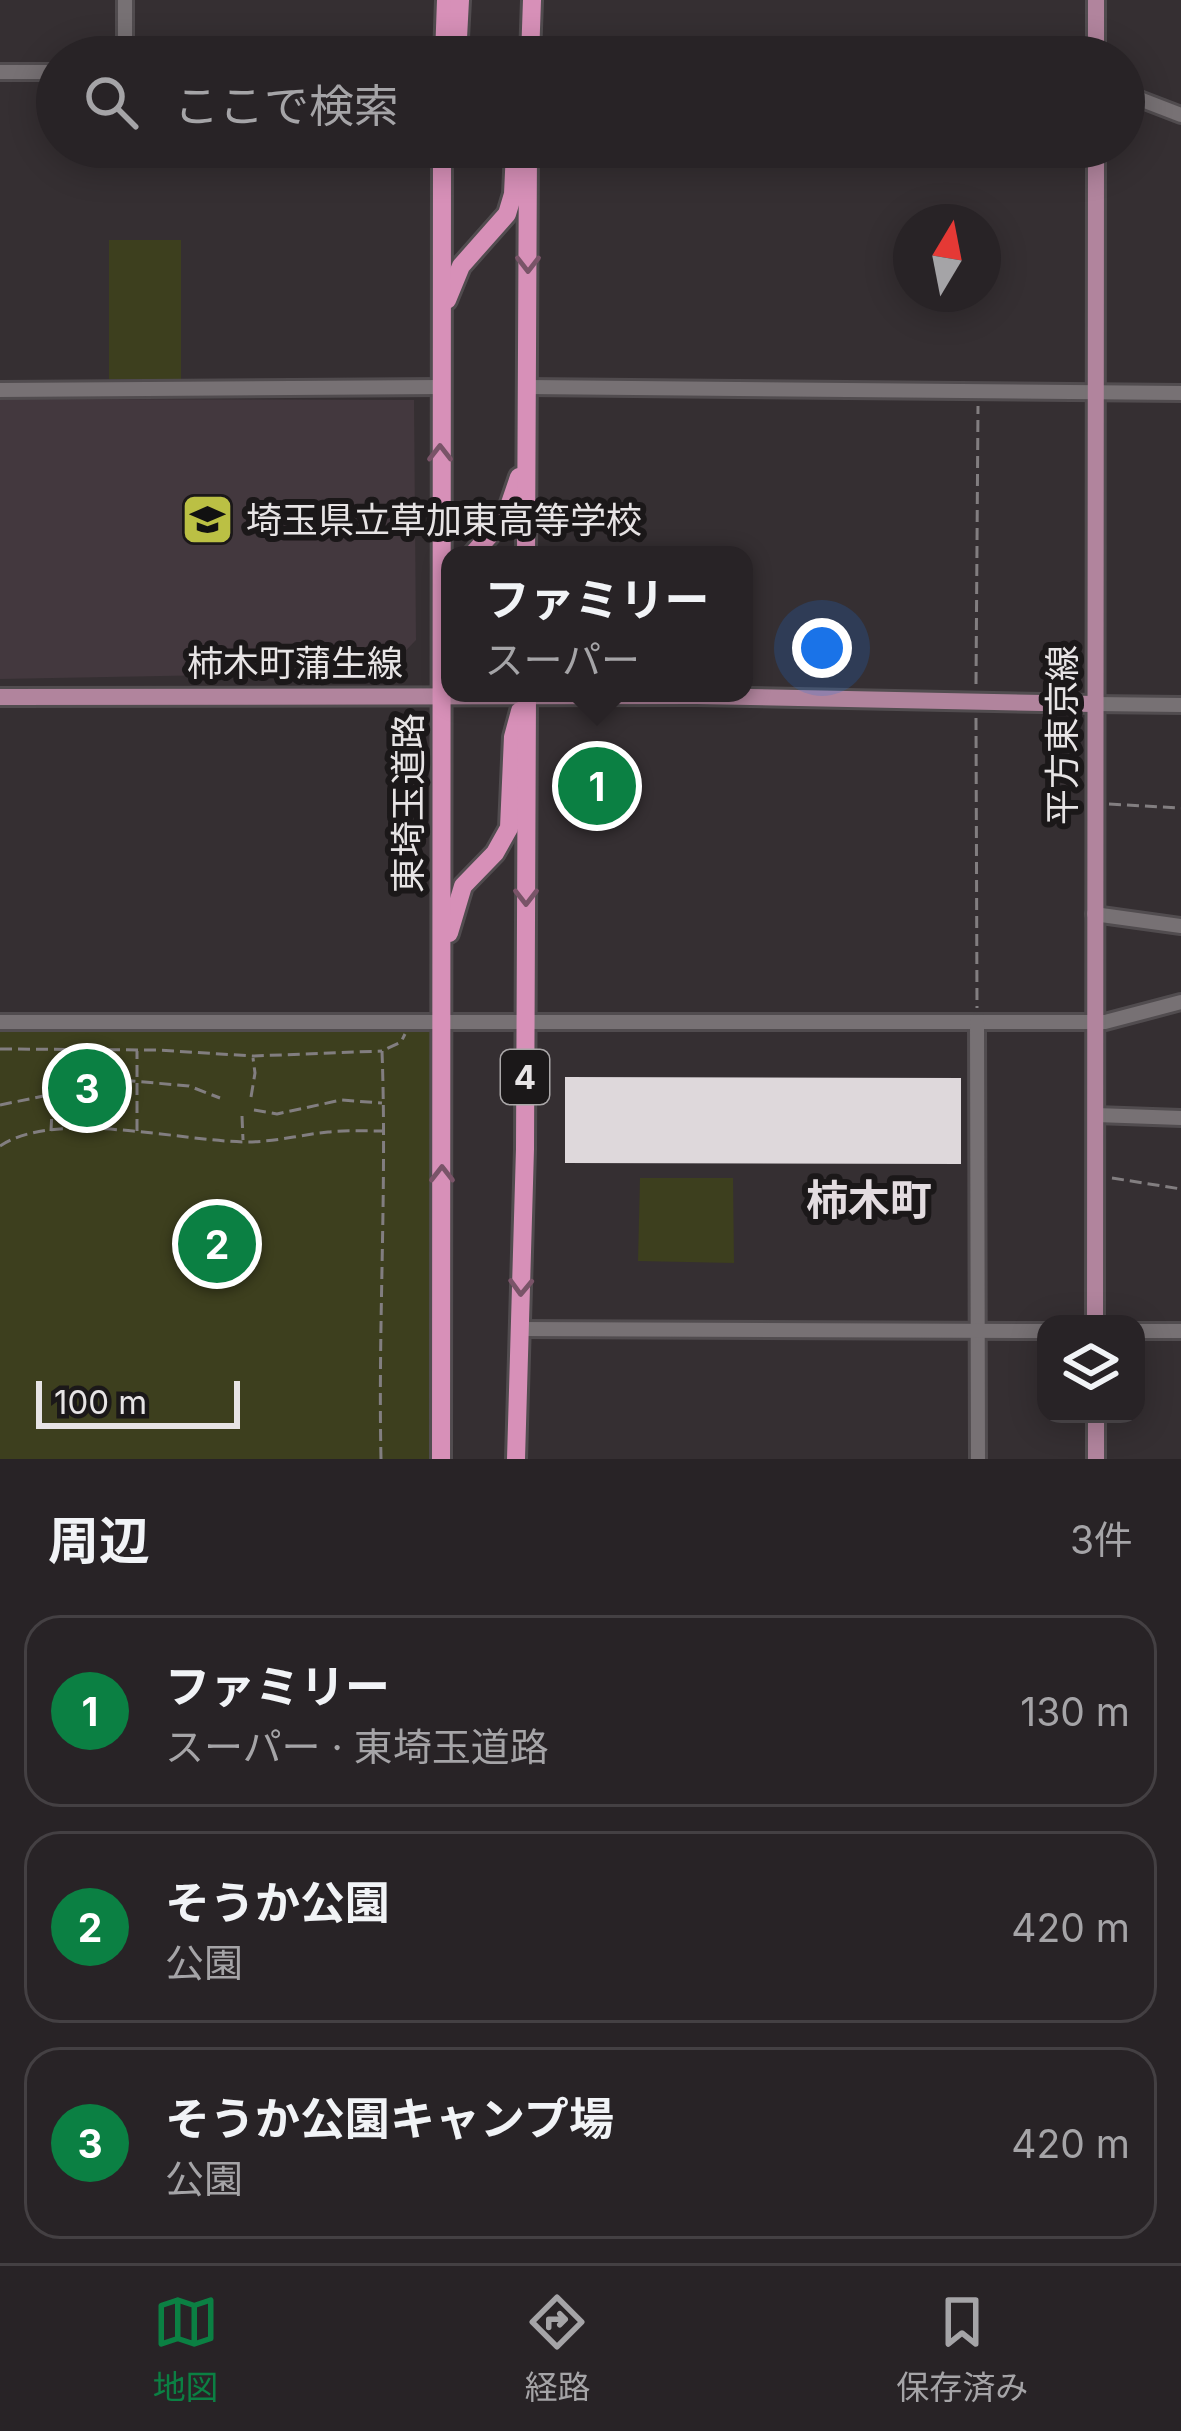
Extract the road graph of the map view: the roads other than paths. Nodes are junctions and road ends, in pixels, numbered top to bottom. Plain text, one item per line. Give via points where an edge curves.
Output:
1 (125, 0) edge
2 (446, 0) edge
3 (460, 0) edge
4 (532, 0) edge
5 (1096, 0) edge
6 (125, 36) edge
7 (447, 36) edge
8 (458, 36) edge
9 (531, 36) edge
10 (1096, 36) edge
11 (0, 72) edge
12 (36, 72) edge
13 (1145, 101) edge
14 (1181, 115) edge
15 (442, 168) edge
16 (514, 168) edge
17 (528, 168) edge
18 (1096, 168) edge
19 (442, 328) junction
20 (441, 387) junction
21 (528, 387) junction
22 (0, 390) edge
23 (1096, 392) junction
24 (1181, 393) edge
25 (526, 436) junction
26 (443, 546) edge
27 (479, 546) edge
28 (526, 546) edge
29 (441, 688) edge
30 (0, 697) edge
31 (753, 698) edge
32 (445, 702) edge
33 (523, 702) edge
34 (527, 702) edge
35 (1094, 704) junction
36 (1181, 705) edge
37 (1094, 914) junction
38 (1181, 926) edge
39 (442, 961) junction
40 (1181, 1002) edge
41 (525, 1020) junction
42 (0, 1022) edge
43 (977, 1022) junction
44 (1095, 1023) junction
45 (441, 1024) junction
46 (1096, 1115) junction
47 (1181, 1118) edge
48 (1095, 1315) edge
49 (520, 1329) junction
50 (977, 1331) junction
51 (1037, 1331) edge
52 (1145, 1331) edge
53 (1181, 1331) edge
54 (1096, 1423) edge
55 (441, 1459) edge
56 (516, 1459) edge
57 (978, 1459) edge
58 (1096, 1459) edge

1 - 6 street
2 - 7 highway
3 - 8 highway
4 - 9 highway
5 - 10 main road
11 - 12 street
13 - 14 street
15 - 19 highway, 東埼玉道路
16 - 19 highway via 507,214 461,266
17 -> 21 highway
18 - 23 main road, 平方東京線
19 - 20 highway, 東埼玉道路
20 - 22 street
26 -> 20 highway, 東埼玉道路
21 - 23 street
21 - 25 highway
23 - 24 street
23 - 35 main road, 平方東京線
25 - 27 highway via 512,506
25 - 28 highway
29 - 30 main road, 柿木町蒲生線
31 - 35 main road, 柿木町蒲生線
32 - 39 highway, 東埼玉道路
33 - 39 highway via 513,737 509,828 457,899
34 -> 41 highway, 4
35 - 36 street
35 - 37 main road, 平方東京線
37 - 38 street
37 - 44 main road, 平方東京線
39 - 45 highway, 東埼玉道路
40 - 44 street
41 - 43 street
41 - 45 street
41 -> 49 highway, 4
42 - 45 street
43 - 44 street
43 - 50 street
44 - 46 main road, 平方東京線
55 -> 45 highway, 東埼玉道路
46 - 47 street
46 - 48 main road, 平方東京線
49 - 50 street
49 - 56 highway, 4
50 - 51 street
50 - 57 street
52 - 53 street
54 - 58 main road

